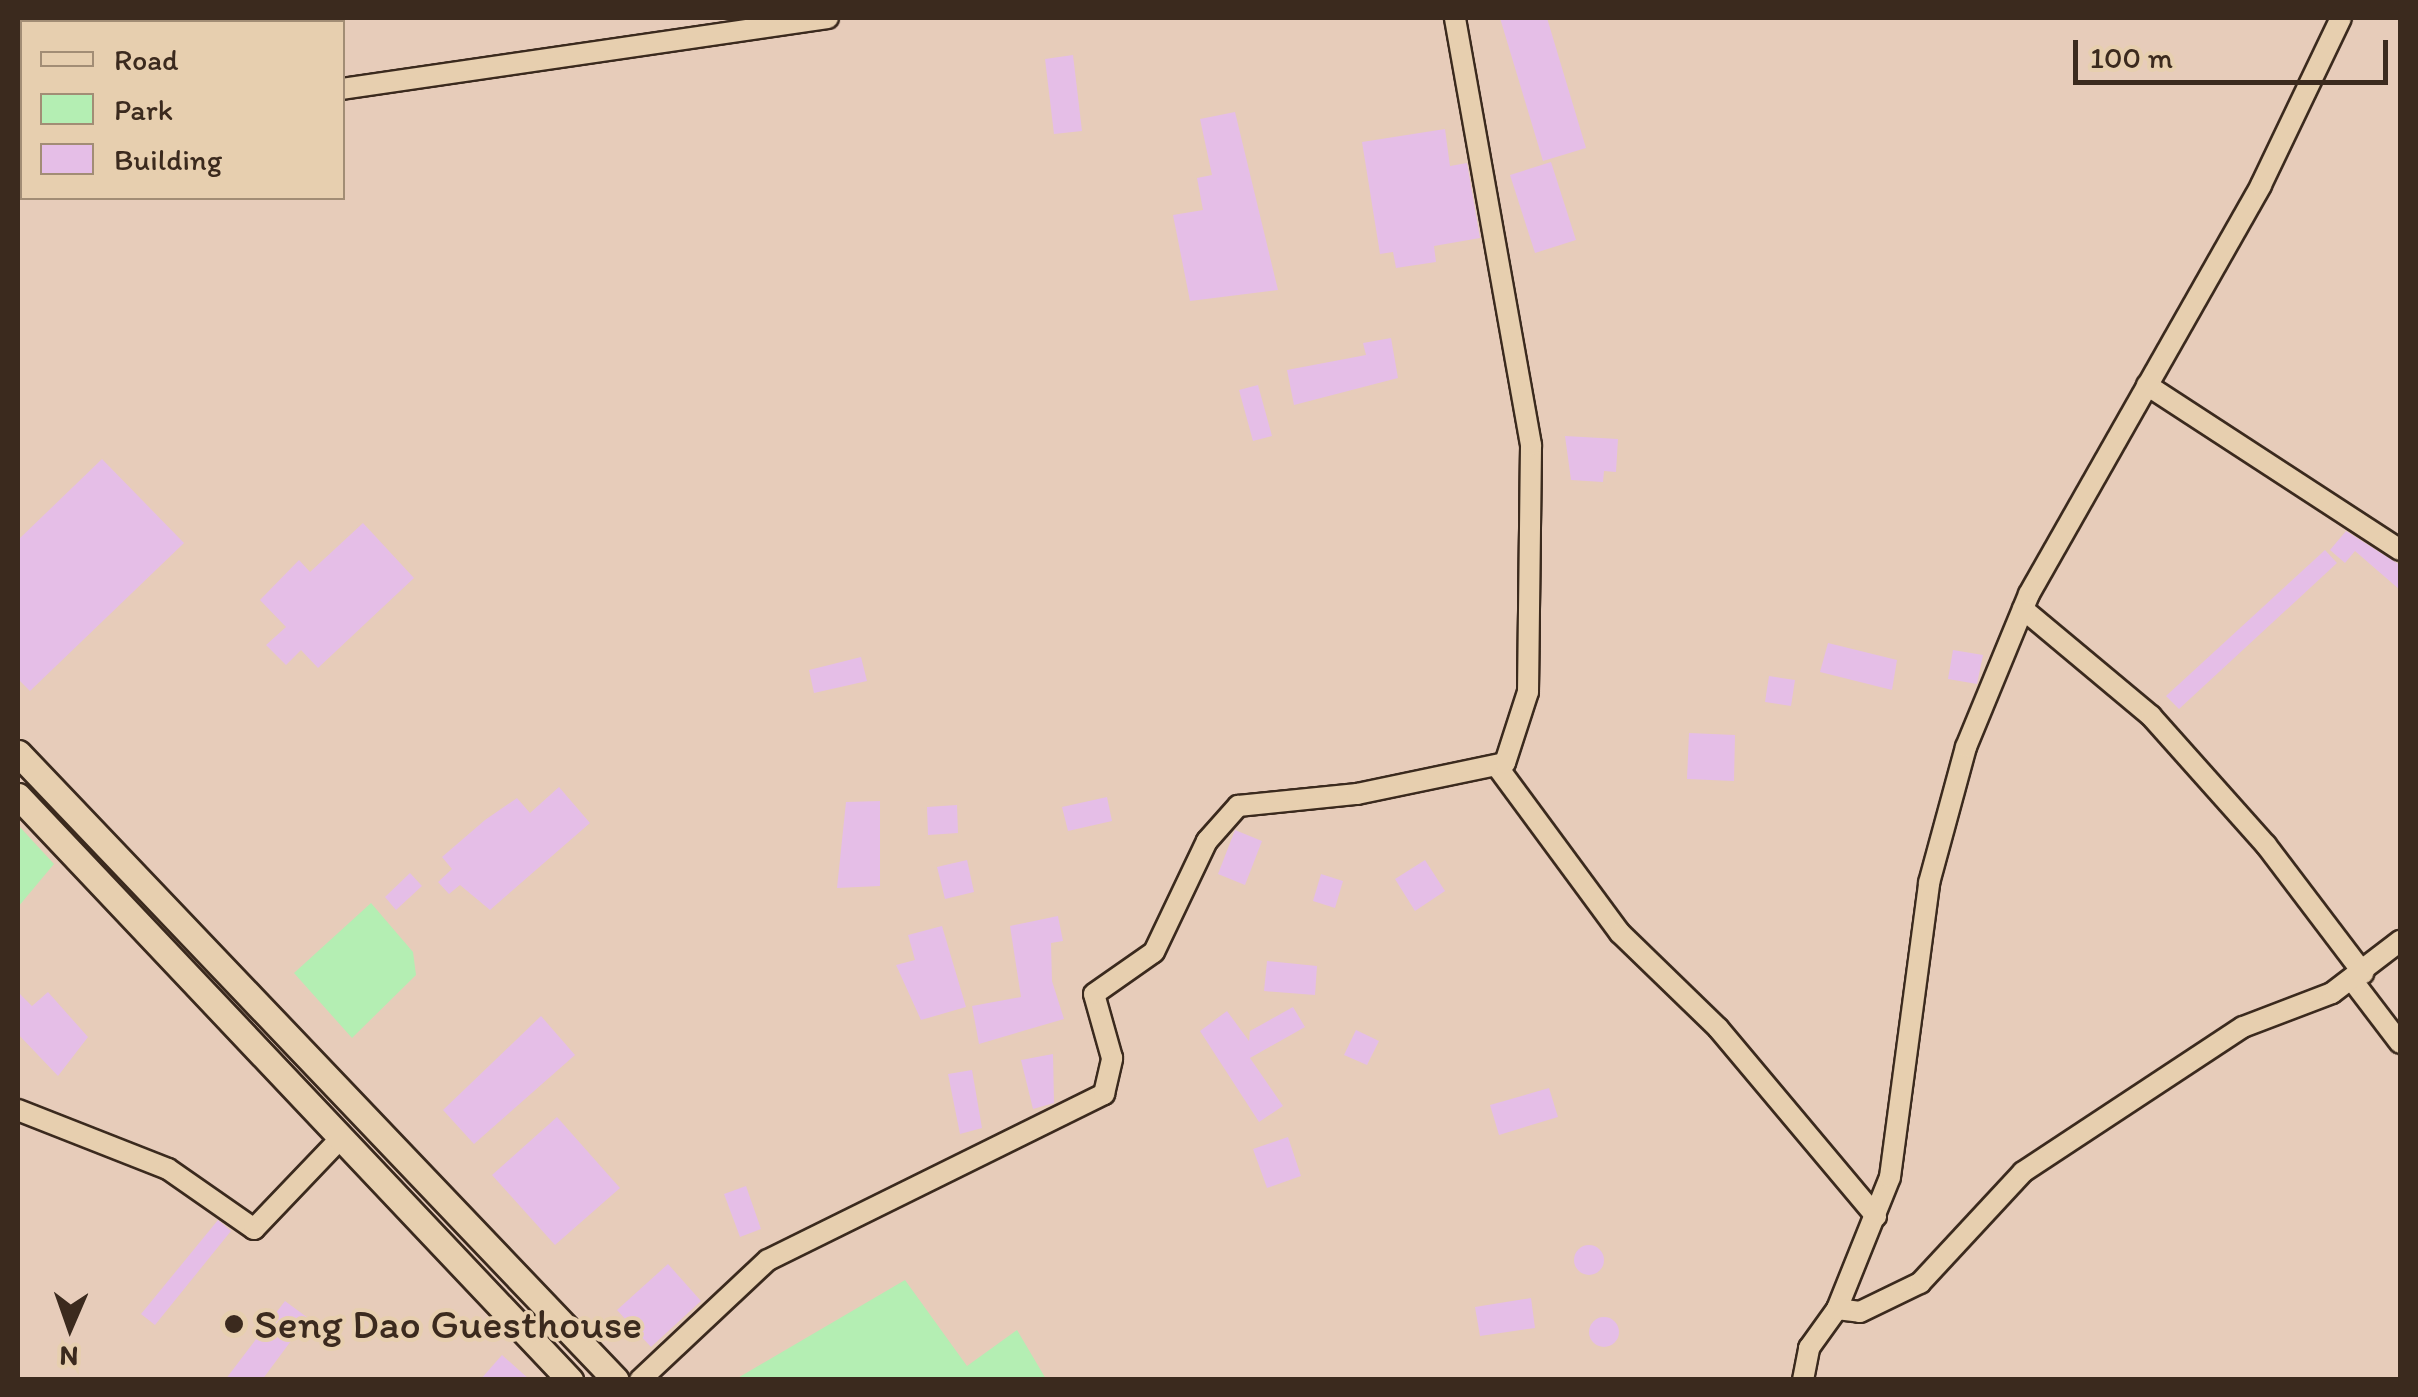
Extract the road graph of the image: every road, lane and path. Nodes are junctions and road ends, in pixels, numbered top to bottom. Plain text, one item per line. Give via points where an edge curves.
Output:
1 (828, 18) edge
2 (1455, 18) edge
3 (2341, 18) edge
4 (345, 89) edge
5 (2147, 386) junction
6 (2400, 550) edge
7 (2023, 610) junction
8 (18, 753) edge
9 (1498, 769) junction
10 (18, 796) edge
11 (139, 879) junction
12 (116, 900) junction
13 (2400, 941) edge
14 (2357, 977) junction
15 (2400, 1043) edge
16 (18, 1110) edge
17 (342, 1138) junction
18 (425, 1180) junction
19 (403, 1202) junction
20 (1876, 1216) junction
21 (1837, 1309) junction
22 (570, 1380) edge
23 (616, 1380) edge
24 (640, 1380) edge
25 (1802, 1380) edge

1 - 4 street
2 - 9 street via 1530,445 1528,692
3 - 5 street via 2261,185
5 - 6 street
5 - 7 street
7 - 14 street via 2151,716 2266,845
7 - 20 street via 1940,838 1896,1146
8 - 11 main road
9 - 20 street via 1620,934 1718,1028
9 - 24 street via 1238,806 1207,841 1154,952 1097,987 1112,1058 1104,1094 768,1260
10 - 12 main road
11 - 12 main road
11 - 18 main road
12 - 17 main road
13 - 14 street
14 - 15 street
14 - 21 street via 2243,1027 2102,1114 2023,1172 1920,1283 1860,1312
16 - 17 street via 168,1169 254,1229
17 - 19 main road
18 - 19 main road
18 - 23 main road
19 - 22 main road
20 - 21 street
21 - 25 street via 1809,1348

